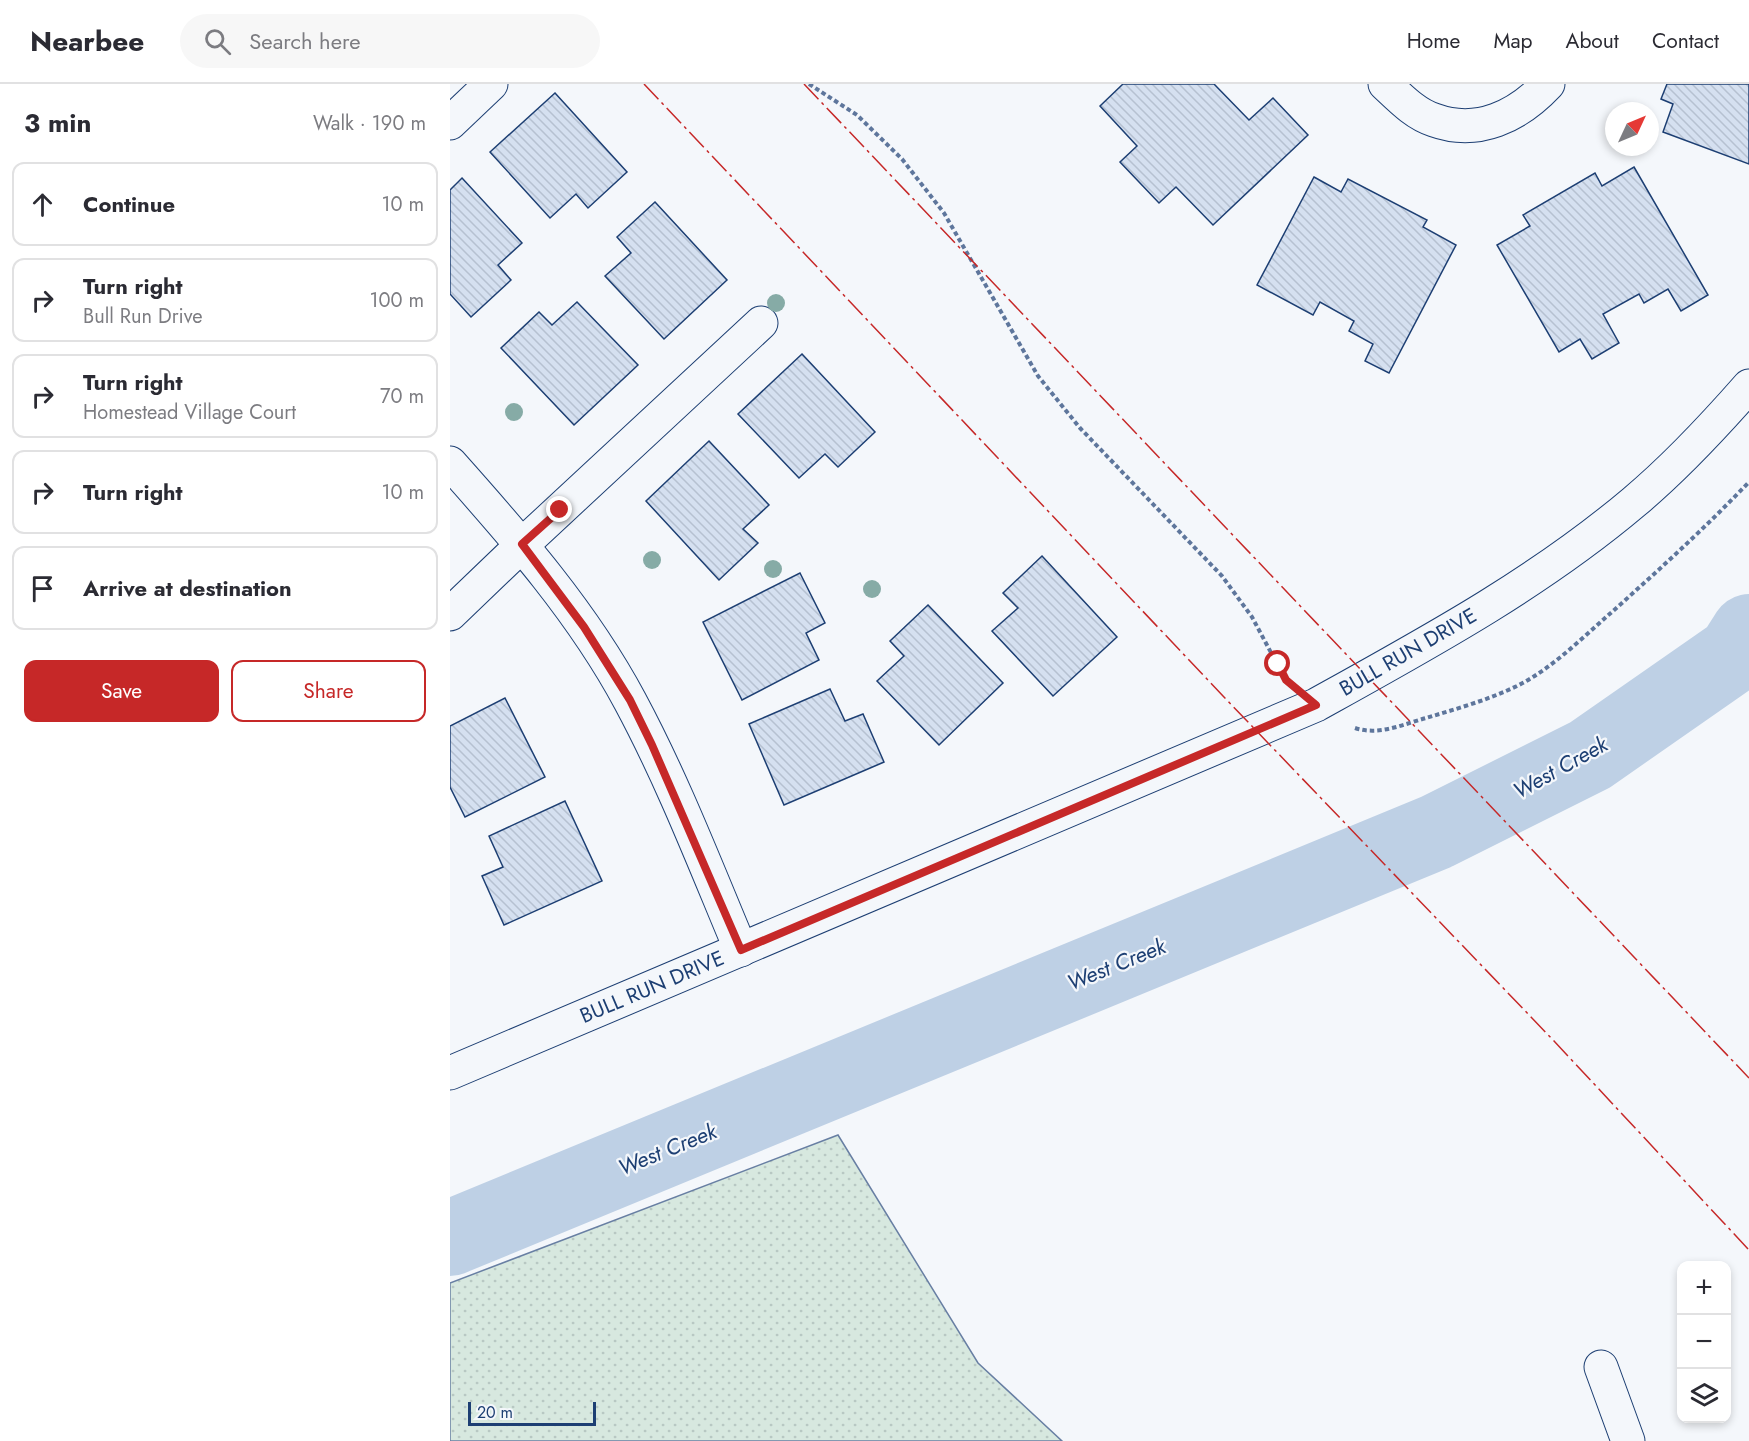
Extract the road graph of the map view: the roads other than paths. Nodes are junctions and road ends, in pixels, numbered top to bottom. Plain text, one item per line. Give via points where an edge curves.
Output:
1 (491, 84) edge
2 (1385, 84) edge
3 (1544, 88) edge
4 (450, 123) edge
5 (761, 323) dead end
6 (1749, 386) edge
7 (450, 463) edge
8 (522, 544) junction
9 (450, 614) edge
10 (741, 950) junction
11 (450, 1073) edge
12 (1601, 1367) dead end
13 (1628, 1441) edge

1 - 4 street
2 - 3 street via 1417,111 1455,125 1507,117
5 - 8 street
6 - 10 street, BULL RUN DRIVE via 1676,465 1634,503 1530,580 1442,636 1316,705
7 - 8 street
8 - 9 street
8 - 10 street via 584,627 630,700
10 - 11 street, BULL RUN DRIVE
12 - 13 street

